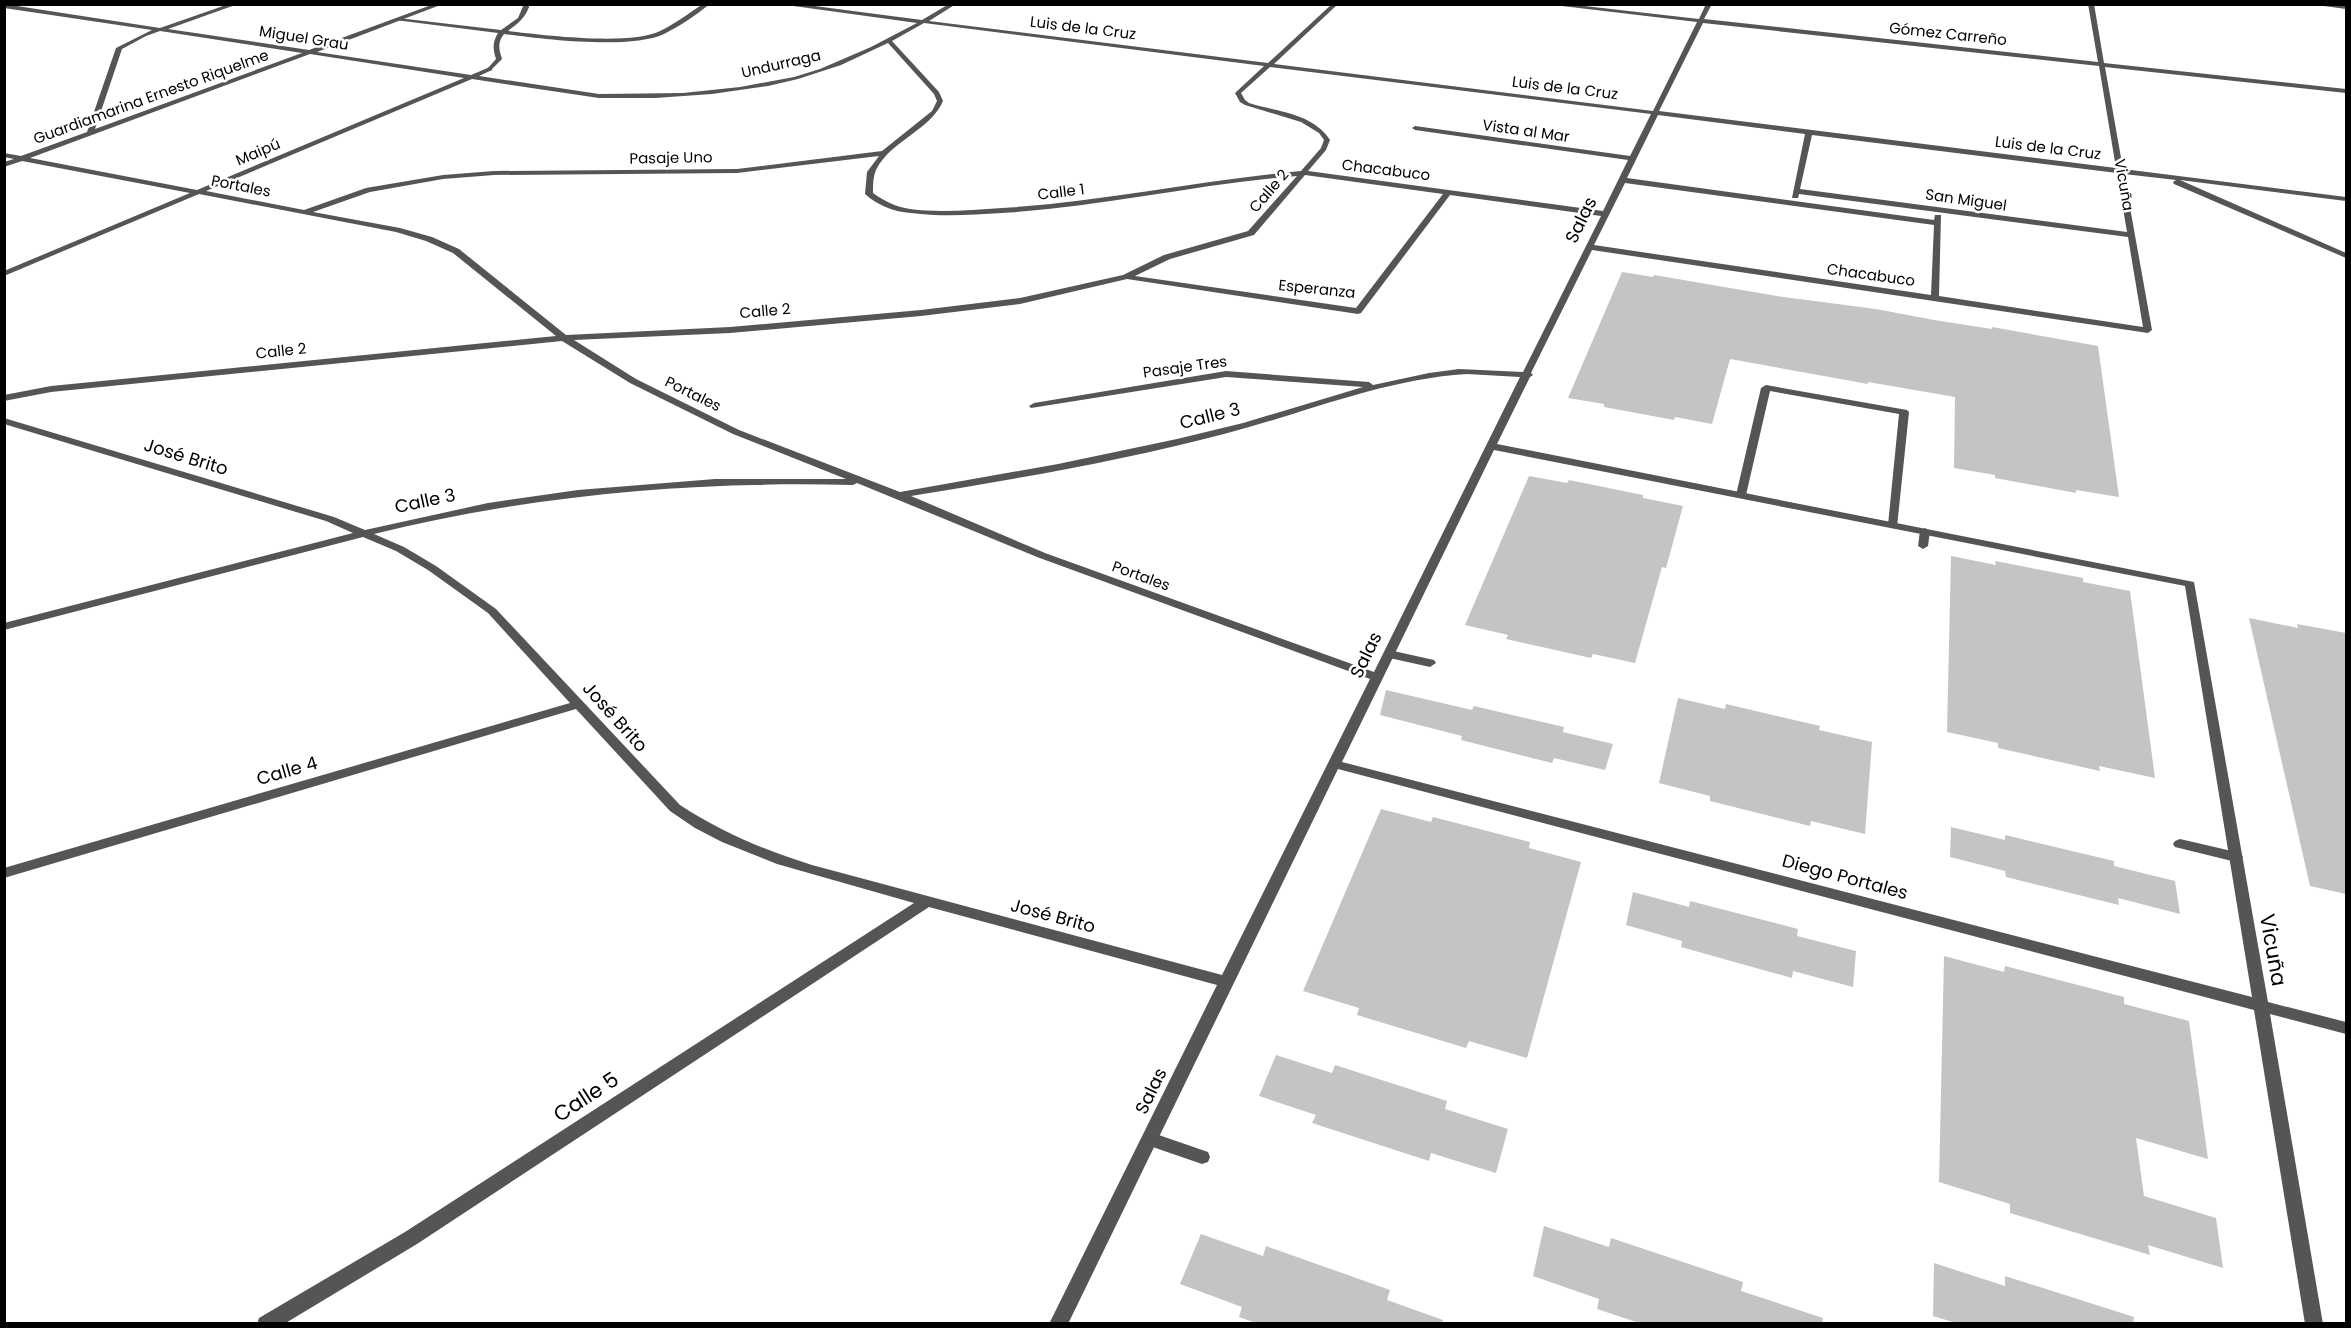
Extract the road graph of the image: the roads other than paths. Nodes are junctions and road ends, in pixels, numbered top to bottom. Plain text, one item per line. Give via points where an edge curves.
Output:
1 (46, 4) edge
2 (236, 4) edge
3 (441, 4) edge
4 (527, 4) edge
5 (708, 4) edge
6 (781, 4) edge
7 (954, 4) edge
8 (1336, 4) edge
9 (1547, 4) edge
10 (1709, 4) edge
11 (2091, 4) edge
12 (2324, 4) edge
13 (4, 6) edge
14 (2346, 7) edge
15 (29, 10) junction
16 (10, 15) dead end
17 (398, 20) junction
18 (1701, 21) junction
19 (922, 22) junction
20 (160, 30) junction
21 (502, 32) junction
22 (888, 40) junction
23 (310, 52) junction
24 (1269, 65) junction
25 (2102, 65) junction
26 (471, 76) junction
27 (2346, 91) edge
28 (599, 96) joint
29 (1655, 113) junction
30 (1415, 128) dead end
31 (1809, 132) junction
32 (90, 134) junction
33 (884, 153) junction
34 (4, 155) edge
35 (22, 159) junction
36 (1633, 159) junction
37 (4, 165) edge
38 (2121, 171) junction
39 (1305, 173) junction
40 (2164, 176) junction
41 (1622, 180) junction
42 (1797, 191) junction
43 (1448, 192) junction
44 (196, 193) junction
45 (2346, 201) edge
46 (1794, 203) junction
47 (1938, 210) junction
48 (304, 213) junction
49 (1606, 214) junction
50 (1938, 223) junction
51 (2132, 235) junction
52 (1589, 247) junction
53 (2346, 256) edge
54 (4, 273) edge
55 (1126, 277) junction
56 (1935, 298) junction
57 (2148, 330) joint
58 (564, 338) junction
59 (1528, 375) junction
60 (1378, 386) junction
61 (4, 398) edge
62 (1034, 406) dead end
63 (4, 421) edge
64 (1491, 446) junction
65 (863, 482) junction
66 (899, 495) junction
67 (1740, 495) junction
68 (1893, 525) junction
69 (1924, 531) junction
70 (365, 533) junction
71 (1923, 546) dead end
72 (4, 627) edge
73 (1389, 654) junction
74 (1430, 663) dead end
75 (1377, 677) junction
76 (579, 704) junction
77 (1334, 764) junction
78 (2180, 844) dead end
79 (2236, 857) junction
80 (4, 873) edge
81 (927, 901) junction
82 (1226, 982) junction
83 (2261, 1006) junction
84 (2346, 1028) edge
85 (1150, 1138) junction
86 (1202, 1158) dead end
87 (266, 1323) edge
88 (1058, 1323) edge
89 (2314, 1323) edge

1 - 15 street
2 - 20 street
3 - 17 street, Guardiamarina Ernesto Riquelme
4 - 21 street via 522,17
5 - 21 street via 661,33 638,39
6 - 19 street, Luis de la Cruz
7 - 19 street, Undurraga
8 - 24 street
9 - 18 street, Gómez Carreño
10 - 18 street, Salas
11 - 25 street, Vicuña
12 - 14 street
13 - 15 street, Miguel Grau
15 - 16 street
15 - 20 street, Miguel Grau
17 - 21 street
17 - 23 street, Guardiamarina Ernesto Riquelme
18 - 25 street, Gómez Carreño
18 - 29 street, Salas
19 - 22 street, Undurraga
19 - 24 street, Luis de la Cruz
20 - 23 street, Miguel Grau
20 - 32 street via 119,48
21 - 26 street, Maipú via 495,42 499,59 490,69
22 - 28 street, Undurraga via 823,70 764,84 671,95
22 - 33 street via 940,101 935,112
23 - 26 street, Miguel Grau
23 - 32 street, Guardiamarina Ernesto Riquelme
24 - 29 street, Luis de la Cruz
24 - 39 street, Calle 2 via 1240,90 1239,97 1253,107 1310,123 1325,135 1324,149
25 - 27 street, Gómez Carreño
25 - 38 street, Vicuña
26 - 28 street, Miguel Grau
26 - 44 street, Maipú
29 - 31 street, Luis de la Cruz
29 - 36 street, Salas
30 - 36 street, Vista al Mar
31 - 38 street, Luis de la Cruz
31 - 42 street
32 - 35 street, Guardiamarina Ernesto Riquelme
33 - 39 street, Calle 1 via 872,172 869,194 894,208 925,213 1026,210
33 - 48 street, Pasaje Uno via 737,171 443,177 369,190
34 - 35 street, Portales
35 - 37 street, Guardiamarina Ernesto Riquelme
35 - 44 street, Portales
36 - 41 street, Salas
38 - 40 street, Luis de la Cruz
38 - 51 street, Vicuña
39 - 43 street, Chacabuco
39 - 55 street, Calle 2 via 1251,233 1167,257
40 - 45 street, Luis de la Cruz
40 - 53 street
41 - 46 street, San Miguel
41 - 49 street, Salas
42 - 46 street
42 - 47 street, San Miguel
43 - 49 street, Chacabuco
43 - 55 street, Esperanza via 1358,311
44 - 48 street, Portales
44 - 54 street, Maipú
46 - 50 street, San Miguel
47 - 50 street
47 - 51 street, San Miguel
48 - 58 street, Portales via 397,230 443,244
49 - 52 street, Salas
50 - 56 street
51 - 57 street, Vicuña
52 - 56 street, Chacabuco
52 - 59 street, Salas
55 - 58 street, Calle 2 via 1020,301 921,313 730,330
56 - 57 street, Chacabuco
58 - 61 street, Calle 2 via 51,389
58 - 65 street, Portales via 682,406 797,458
59 - 60 street, Calle 3 via 1460,372
59 - 64 street, Salas
60 - 62 street, Pasaje Tres via 1226,374
60 - 66 street, Calle 3 via 1198,438 1068,466
63 - 70 street, José Brito via 294,507
64 - 67 street
64 - 73 street, Salas
65 - 66 street, Portales
65 - 70 street, Calle 3 via 761,480 603,490 488,506
66 - 75 street, Portales via 1041,555
67 - 68 street
67 - 68 street via 1766,388 1904,412
68 - 69 street
69 - 71 street
69 - 79 street, Vicuña via 2190,584
70 - 72 street, Calle 3
70 - 76 street, José Brito via 432,568 471,594 492,611
73 - 74 street
73 - 75 street, Salas
75 - 77 street, Salas
76 - 80 street, Calle 4
76 - 81 street, José Brito via 675,808 699,826 769,856
77 - 82 street, Salas
77 - 83 street, Diego Portales
78 - 79 street
79 - 83 street, Vicuña
81 - 82 street, José Brito
81 - 87 street, Calle 5 via 411,1238
82 - 85 street, Salas
83 - 84 street, Diego Portales
83 - 89 street, Vicuña
85 - 86 street
85 - 88 street, Salas

